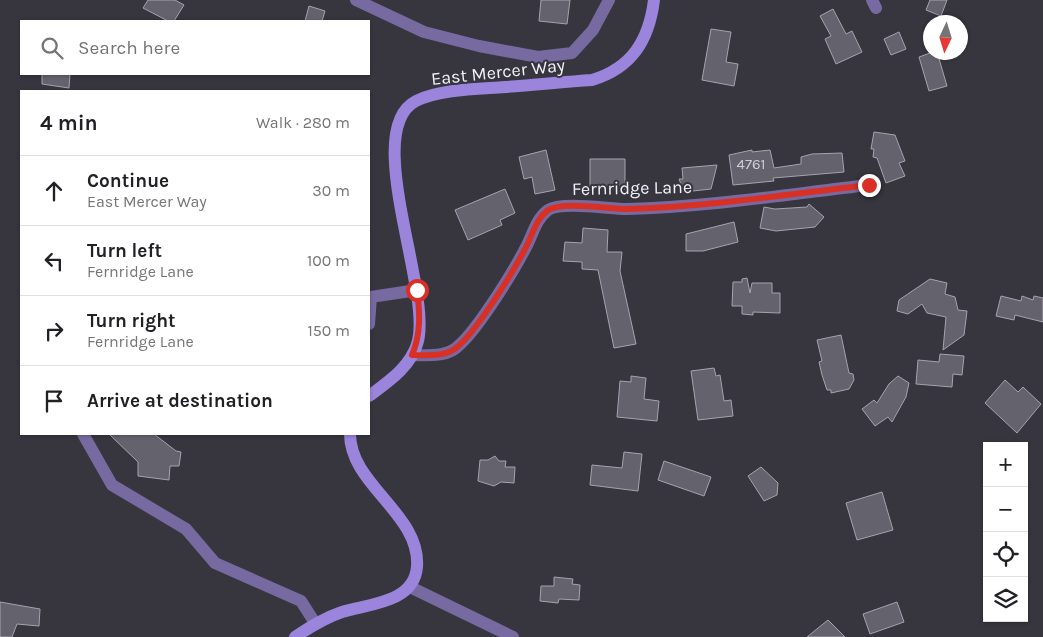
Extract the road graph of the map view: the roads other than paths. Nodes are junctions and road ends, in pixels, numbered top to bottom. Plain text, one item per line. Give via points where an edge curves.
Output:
1 (356, 0) edge
2 (609, 0) edge
3 (654, 0) edge
4 (869, 185) dead end
5 (417, 290) junction
6 (370, 310) edge
7 (412, 355) junction
8 (370, 395) edge
9 (84, 435) edge
10 (350, 435) edge
11 (410, 587) junction
12 (315, 623) junction
13 (295, 637) edge
14 (513, 637) edge

1 - 2 street via 424,32 538,57 572,53 593,30
3 - 5 street, East Mercer Way via 652,21 643,41 626,62 609,75 592,80 463,90 425,98 405,109 398,120 393,152
4 - 7 street, Fernridge Lane via 691,206 608,210 559,206 549,210 534,228 486,313 461,343 441,354
5 - 6 street via 371,297
5 - 7 street, East Mercer Way via 420,314 418,341
7 - 8 street, East Mercer Way via 402,370
9 - 12 street via 112,485 186,530 215,564 301,601
10 - 11 street via 362,470 411,536 417,562 416,575
11 - 12 street via 386,602 342,612
11 - 14 street
12 - 13 street

